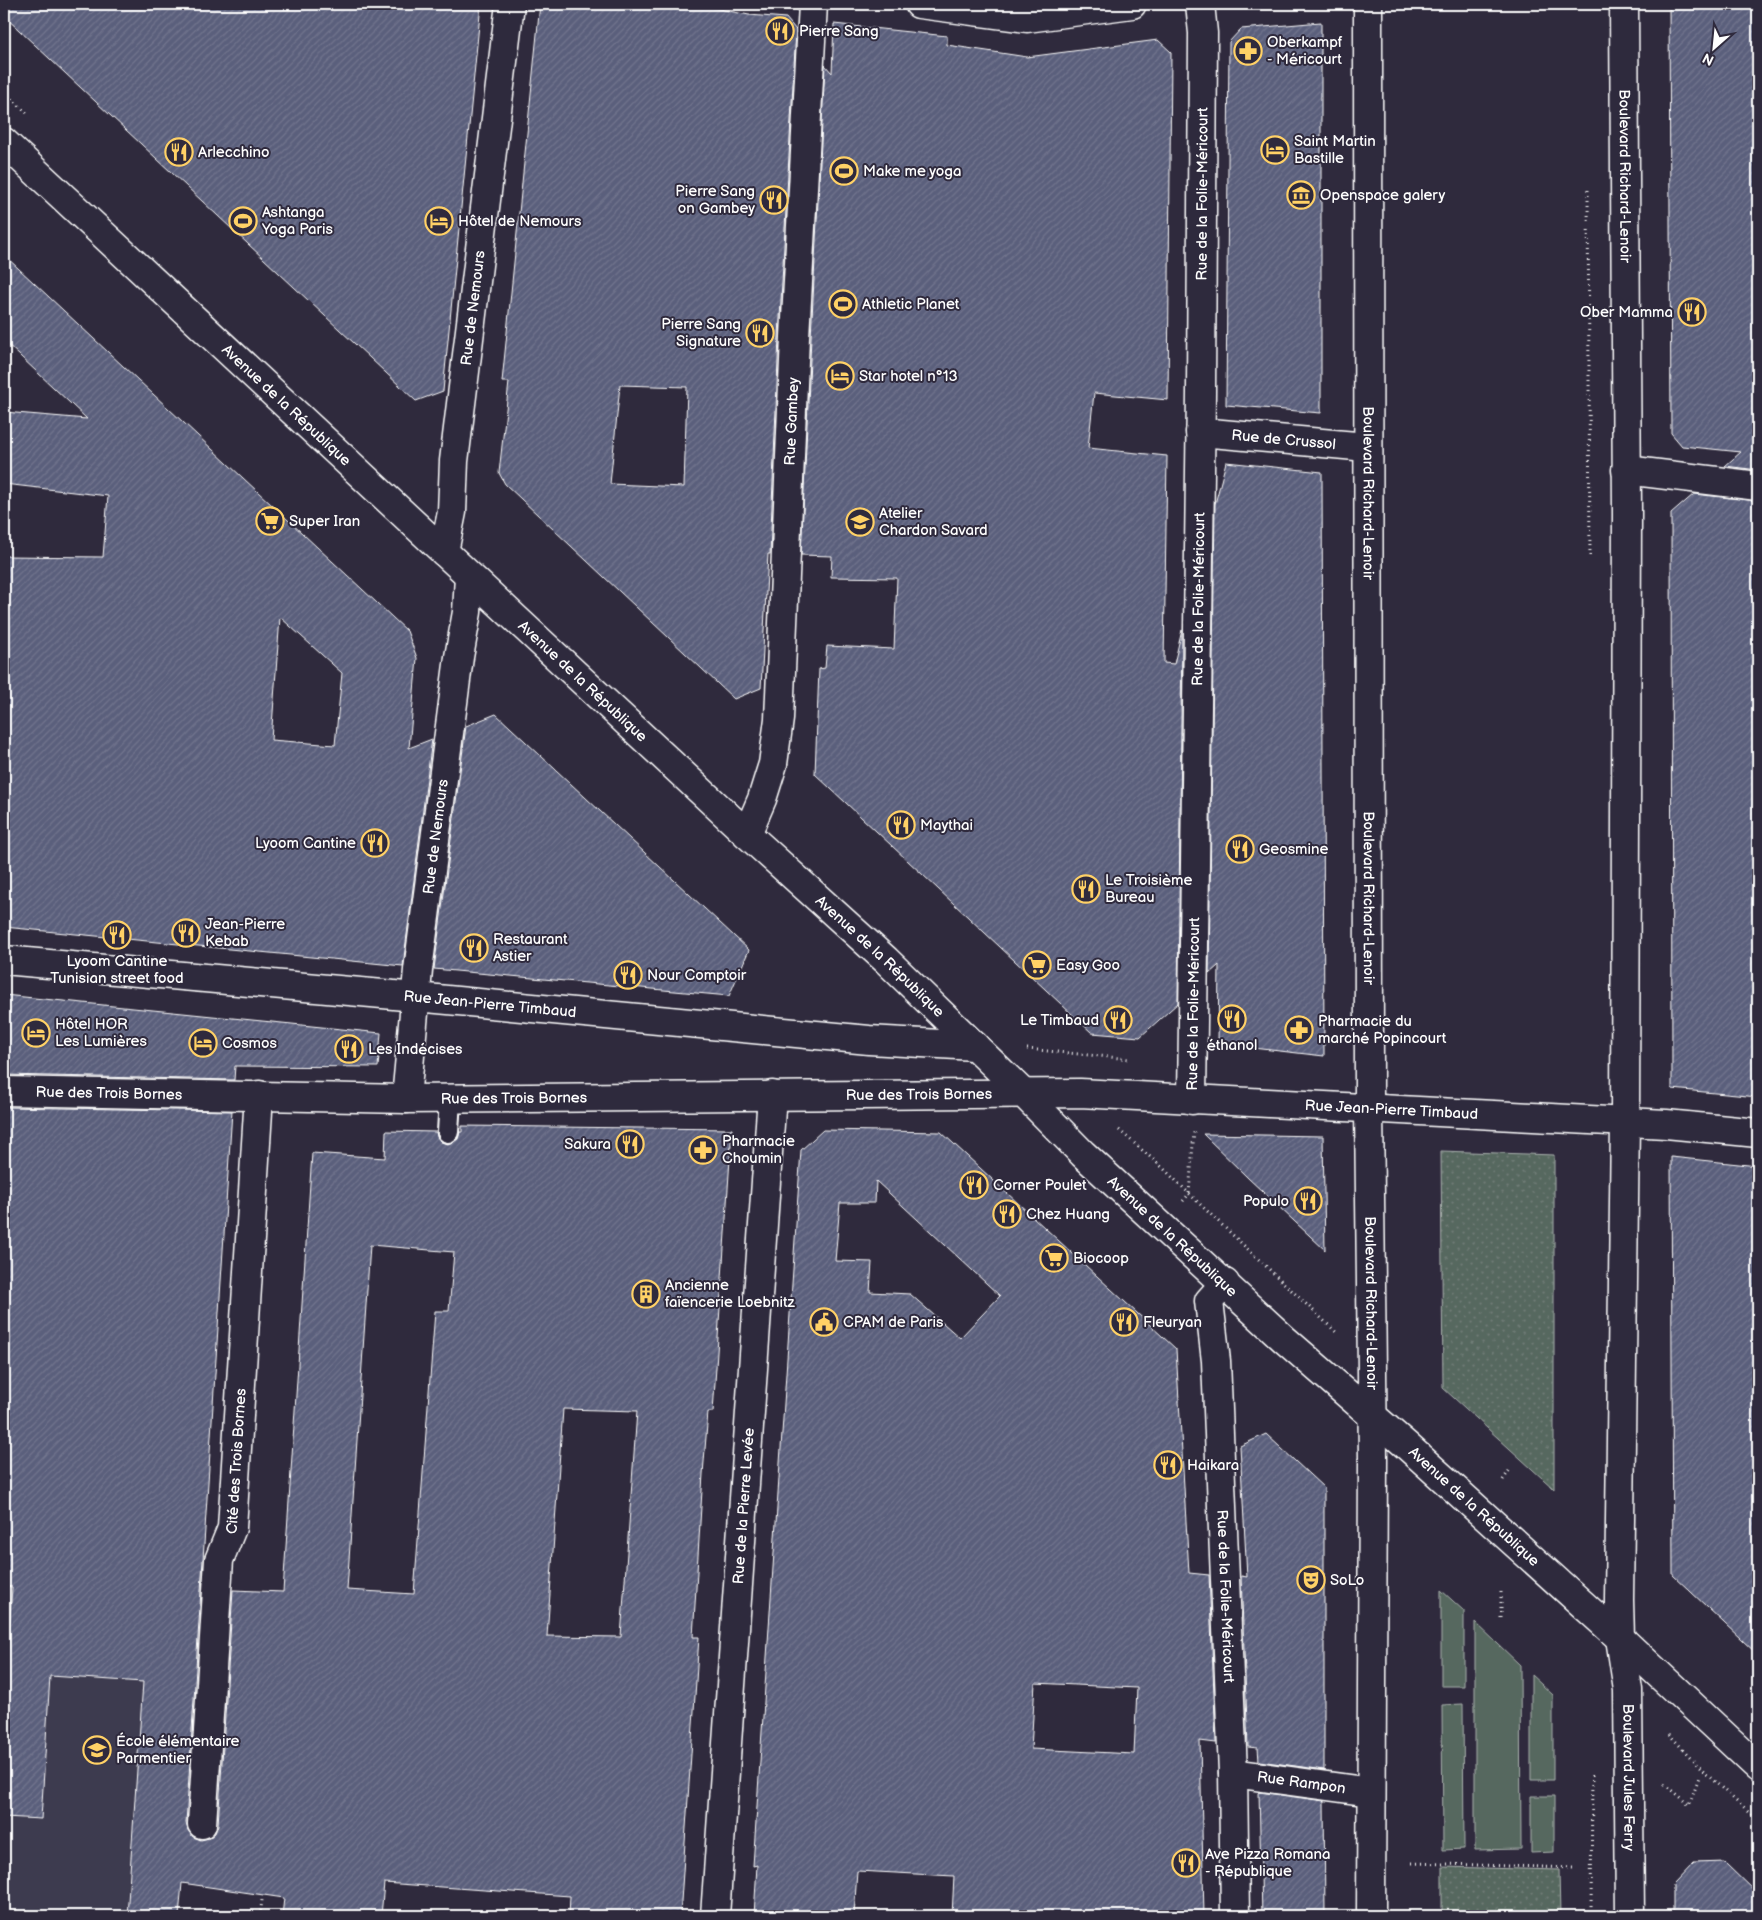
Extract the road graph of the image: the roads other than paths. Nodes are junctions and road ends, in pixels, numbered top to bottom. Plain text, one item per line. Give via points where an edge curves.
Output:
1 (510, 4) edge
2 (813, 4) edge
3 (919, 4) edge
4 (1132, 4) edge
5 (1200, 4) edge
6 (1368, 4) edge
7 (1624, 4) edge
8 (4, 142) edge
9 (1200, 432) junction
10 (1367, 447) junction
11 (1626, 470) junction
12 (1758, 486) edge
13 (444, 552) junction
14 (469, 576) junction
15 (747, 834) junction
16 (4, 960) edge
17 (416, 997) junction
18 (976, 1046) junction
19 (4, 1091) edge
20 (1024, 1093) junction
21 (259, 1095) junction
22 (772, 1095) junction
23 (450, 1098) junction
24 (406, 1099) junction
25 (1192, 1100) junction
26 (1369, 1109) junction
27 (1625, 1122) junction
28 (448, 1132) dead end
29 (1758, 1133) edge
30 (1225, 1284) junction
31 (1372, 1416) junction
32 (1620, 1638) junction
33 (1758, 1767) edge
34 (1233, 1773) junction
35 (1370, 1792) junction
36 (202, 1824) dead end
37 (715, 1916) edge
38 (1235, 1916) edge
39 (1370, 1916) edge
40 (1630, 1916) edge

1 - 13 street, Rue de Nemours via 454,461 452,512
2 - 15 street, Rue Gambey via 779,719 773,764
3 - 4 street via 1027,18
5 - 9 street, Rue de la Folie-Méricourt via 1203,43
6 - 10 street, Boulevard Richard-Lenoir
7 - 11 street, Boulevard Richard-Lenoir
8 - 13 street, Avenue de la République
9 - 10 street, Rue de Crussol
9 - 25 street, Rue de la Folie-Méricourt
10 - 26 street, Boulevard Richard-Lenoir
11 - 12 street
11 - 27 street, Boulevard Richard-Lenoir
13 - 14 street, Avenue de la République
14 - 15 street, Avenue de la République
14 - 17 street, Rue de Nemours via 467,612 458,657
15 - 18 street, Avenue de la République
16 - 17 street, Rue Jean-Pierre Timbaud
17 - 18 street, Rue Jean-Pierre Timbaud via 869,1040
17 - 24 street, Rue de Nemours
18 - 20 street, Avenue de la République
19 - 21 street, Rue des Trois Bornes
20 - 22 street, Rue des Trois Bornes
20 - 25 street, Rue Jean-Pierre Timbaud
20 - 30 street, Avenue de la République via 1083,1154
21 - 24 street, Rue des Trois Bornes
21 - 36 street, Cité des Trois Bornes via 232,1528 219,1560
22 - 23 street, Rue des Trois Bornes
22 - 37 street, Rue de la Pierre Levée
23 - 24 street, Rue des Trois Bornes
23 - 28 lane
25 - 26 street, Rue Jean-Pierre Timbaud
26 - 27 street, Rue Jean-Pierre Timbaud
26 - 31 street, Boulevard Richard-Lenoir
27 - 29 street, Rue Jean-Pierre Timbaud
27 - 32 street, Boulevard Richard-Lenoir
30 - 31 street, Avenue de la République
30 - 34 street, Rue de la Folie-Méricourt via 1209,1302 1216,1361
31 - 32 street, Avenue de la République
31 - 35 street, Boulevard Richard-Lenoir
32 - 33 street, Avenue de la République
32 - 40 street, Boulevard Jules Ferry via 1628,1690
34 - 35 street, Rue Rampon
34 - 38 street, Rue de la Folie-Méricourt
35 - 39 street

